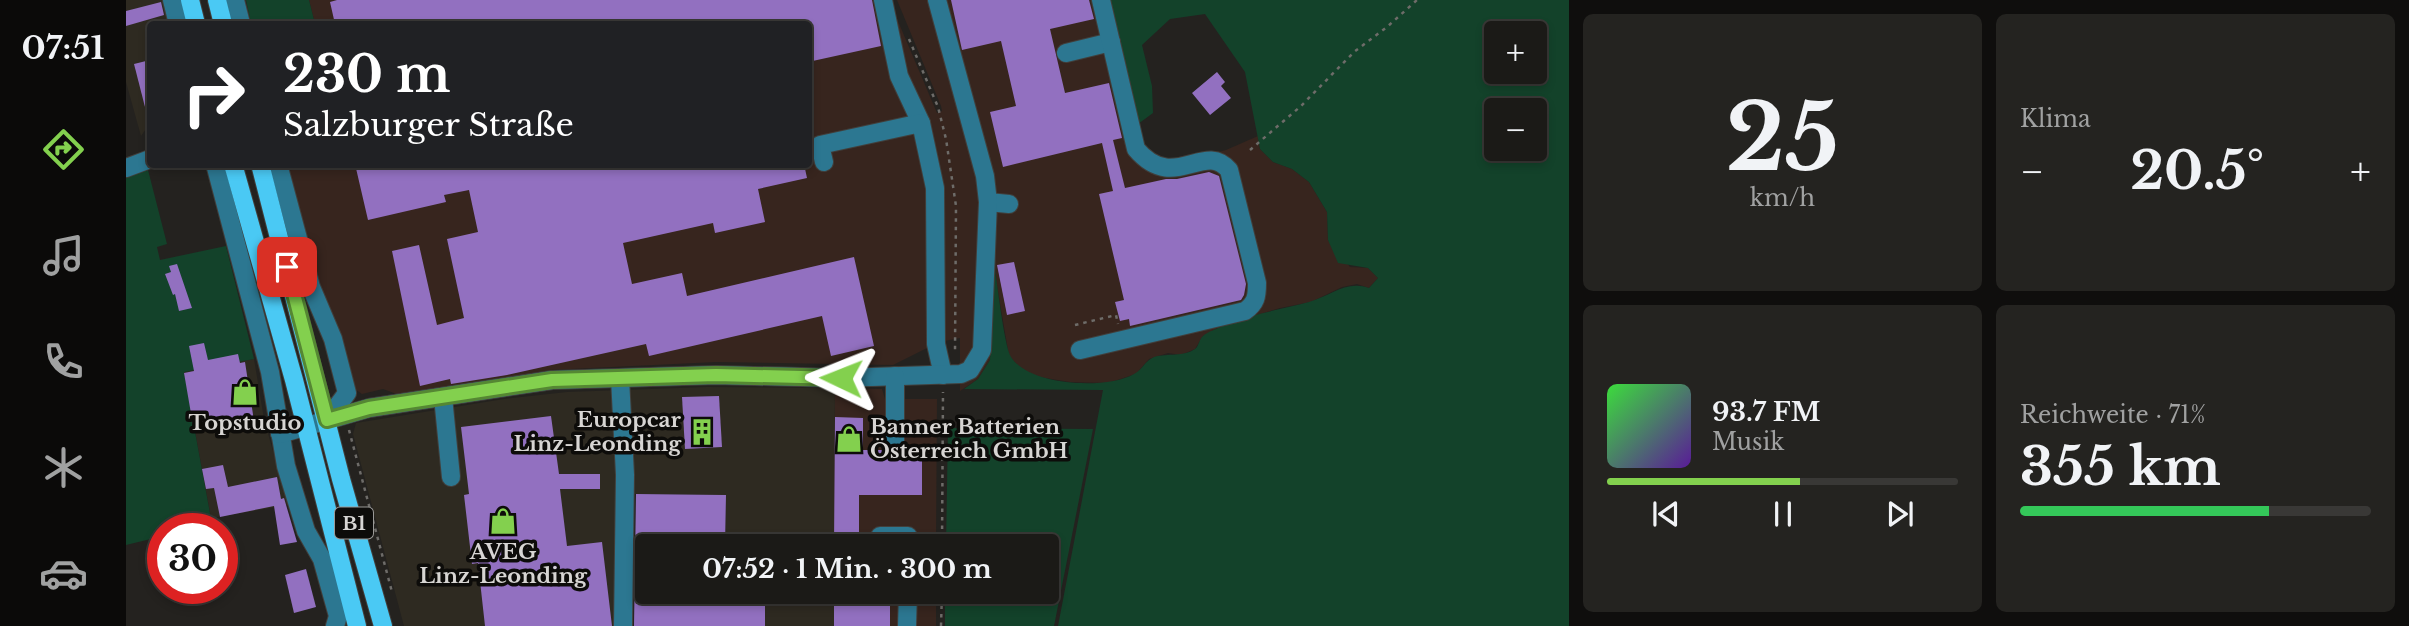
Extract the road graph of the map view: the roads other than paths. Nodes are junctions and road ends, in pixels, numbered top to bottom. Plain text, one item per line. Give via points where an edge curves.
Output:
1 (172, 0) edge
2 (190, 0) edge
3 (217, 0) edge
4 (235, 0) edge
5 (883, 0) edge
6 (937, 0) edge
7 (1101, 0) edge
8 (177, 21) edge
9 (195, 21) edge
10 (222, 21) edge
11 (240, 21) edge
12 (1111, 42) junction
13 (1066, 53) dead end
14 (921, 123) junction
15 (147, 160) edge
16 (824, 162) dead end
17 (216, 168) edge
18 (234, 168) edge
19 (261, 168) edge
20 (279, 168) edge
21 (126, 169) edge
22 (988, 202) junction
23 (1009, 204) dead end
24 (1080, 350) dead end
25 (943, 375) junction
26 (895, 376) junction
27 (620, 378) junction
28 (443, 397) junction
29 (327, 420) junction
30 (305, 427) junction
31 (280, 434) junction
32 (895, 444) dead end
33 (451, 477) dead end
34 (908, 604) edge
35 (335, 626) edge
36 (357, 626) edge
37 (383, 626) edge
38 (623, 626) edge
39 (907, 626) edge

1 - 8 street
2 - 9 main road
3 - 10 main road
4 - 11 street
5 - 14 street via 899,76
6 - 22 street
7 - 12 street
12 - 13 street
12 - 24 street via 1136,149 1145,159 1170,169 1216,160 1229,170 1257,296 1245,311
14 - 16 street via 820,145
14 - 25 street via 934,188 936,344
15 - 21 street
17 - 31 street via 270,372
18 - 30 main road, B1
19 - 29 main road, B1
20 - 29 street via 311,287 333,339 347,393
22 - 23 street
22 - 25 street via 982,350 970,370
25 - 26 street
26 - 27 street
26 - 32 street
27 - 28 street via 552,380
27 - 38 street via 625,475
28 - 29 street via 369,408
28 - 33 street
29 - 30 street
29 - 37 main road, B1
30 - 31 street
30 - 36 main road, B1
31 - 35 street via 303,522 322,559 338,616
34 - 39 street

